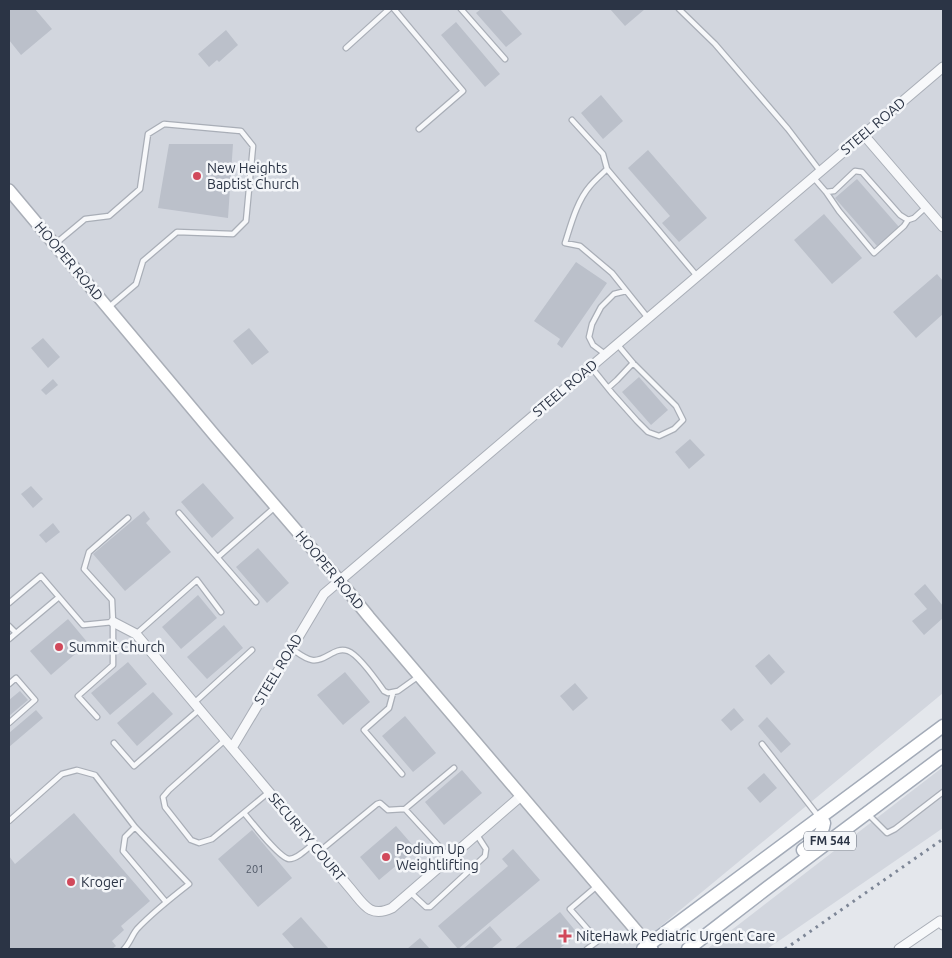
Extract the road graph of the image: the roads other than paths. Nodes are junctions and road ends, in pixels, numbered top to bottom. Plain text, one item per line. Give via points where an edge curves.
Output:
1 (389, 9) edge
2 (394, 9) edge
3 (461, 9) edge
4 (679, 9) edge
5 (346, 48) dead end
6 (505, 59) dead end
7 (943, 67) edge
8 (572, 120) dead end
9 (419, 129) dead end
10 (863, 134) junction
11 (607, 169) junction
12 (817, 174) junction
13 (9, 190) edge
14 (826, 192) junction
15 (926, 207) junction
16 (908, 220) junction
17 (943, 227) edge
18 (55, 244) junction
19 (697, 276) junction
20 (626, 291) junction
21 (108, 308) junction
22 (648, 318) junction
23 (617, 344) junction
24 (605, 354) junction
25 (633, 363) junction
26 (591, 367) junction
27 (608, 388) junction
28 (276, 507) junction
29 (179, 513) dead end
30 (128, 518) dead end
31 (218, 557) junction
32 (339, 580) junction
33 (59, 597) junction
34 (256, 602) dead end
35 (9, 603) edge
36 (221, 612) dead end
37 (114, 622) junction
38 (9, 626) edge
39 (16, 633) junction
40 (136, 634) junction
41 (9, 639) edge
42 (291, 648) junction
43 (252, 650) dead end
44 (419, 676) junction
45 (9, 684) edge
46 (392, 693) junction
47 (197, 706) junction
48 (97, 717) dead end
49 (9, 723) edge
50 (943, 726) edge
51 (225, 740) junction
52 (114, 743) dead end
53 (762, 744) dead end
54 (232, 748) junction
55 (943, 756) edge
56 (454, 768) dead end
57 (402, 774) dead end
58 (269, 792) junction
59 (943, 792) edge
60 (522, 796) junction
61 (406, 809) junction
62 (867, 812) junction
63 (244, 813) junction
64 (820, 818) junction
65 (9, 821) edge
66 (135, 827) junction
67 (477, 834) junction
68 (313, 844) junction
69 (319, 852) junction
70 (450, 858) junction
71 (598, 886) junction
72 (767, 888) junction
73 (410, 892) junction
74 (166, 902) junction
75 (942, 923) edge
76 (648, 948) edge
77 (124, 949) edge
78 (588, 949) edge
79 (688, 949) edge
80 (899, 949) edge

1 - 5 lane
2 - 9 lane via 463,91
3 - 6 lane
4 - 12 lane via 715,44 788,129
7 - 10 street, STEEL ROAD
8 - 11 lane via 604,154
10 - 12 street, STEEL ROAD
10 - 15 street
11 - 19 lane
11 - 20 lane via 590,186 579,204 566,243 580,246 590,254 612,273
12 - 14 lane
12 - 19 street, STEEL ROAD
13 - 18 street, HOOPER ROAD
14 - 16 lane via 834,191 855,171 862,172
14 - 16 lane via 874,253
15 - 16 lane
15 - 17 street
18 - 21 street, HOOPER ROAD
18 - 21 lane via 85,219 109,216 140,189 148,134 164,124 241,131 253,146 246,222 233,234 177,232 143,261 136,284
19 - 22 street, STEEL ROAD
20 - 22 lane
20 - 24 lane via 614,294 601,307 592,324 589,337 593,345
21 - 28 street, HOOPER ROAD
22 - 23 street, STEEL ROAD
23 - 24 street, STEEL ROAD
23 - 25 lane
24 - 26 street, STEEL ROAD
25 - 27 lane
25 - 27 lane via 676,406 683,420 674,429 659,436 648,432
26 - 27 lane
26 - 32 street, STEEL ROAD
28 - 31 lane
28 - 32 street, HOOPER ROAD
29 - 31 lane
30 - 37 lane via 89,552 84,569 112,600
31 - 34 lane
32 - 42 street, STEEL ROAD via 324,594
32 - 44 street, HOOPER ROAD
33 - 35 lane via 41,576
33 - 37 lane via 83,624
33 - 39 lane
36 - 40 lane via 197,580
37 - 40 street, SECURITY COURT
37 - 48 lane via 113,664 78,696
38 - 39 lane
39 - 41 lane
40 - 47 street, SECURITY COURT
42 - 46 lane via 310,660 338,650 349,651 384,691
42 - 54 street, STEEL ROAD
43 - 47 lane
44 - 46 lane
44 - 60 street, HOOPER ROAD
45 - 49 lane via 16,678 35,700
46 - 57 lane via 389,708 364,730
47 - 51 street, SECURITY COURT
47 - 52 lane via 134,766
50 - 64 main road, FM 544 / FM 544
51 - 54 street, SECURITY COURT
51 - 63 lane via 168,790 163,797 165,807 190,840 199,843 212,839
53 - 64 lane
54 - 58 street, SECURITY COURT
55 - 62 main road, FM 544 / FM 544
56 - 61 lane
58 - 63 lane
58 - 68 street, SECURITY COURT
59 - 62 lane via 887,833
60 - 67 street, SECURITY COURT
60 - 71 street, HOOPER ROAD
61 - 69 lane via 388,810 377,804
61 - 70 lane
62 - 72 main road, FM 544 / FM 544
63 - 68 lane via 286,858 297,856
64 - 72 main road via 824,823 816,840 780,869
64 - 76 main road, FM 544 / FM 544
65 - 66 lane via 62,774 77,770 95,775
66 - 74 lane via 125,837 124,851
66 - 74 lane via 189,884
67 - 70 street, SECURITY COURT
67 - 73 lane via 486,849 485,856 430,907
68 - 69 street, SECURITY COURT
69 - 73 street, SECURITY COURT via 366,907 374,912 392,908
70 - 73 street, SECURITY COURT
71 - 76 street, HOOPER ROAD
71 - 78 lane via 570,909 598,940
72 - 79 main road, FM 544 / FM 544
74 - 77 lane via 135,932
75 - 80 street

